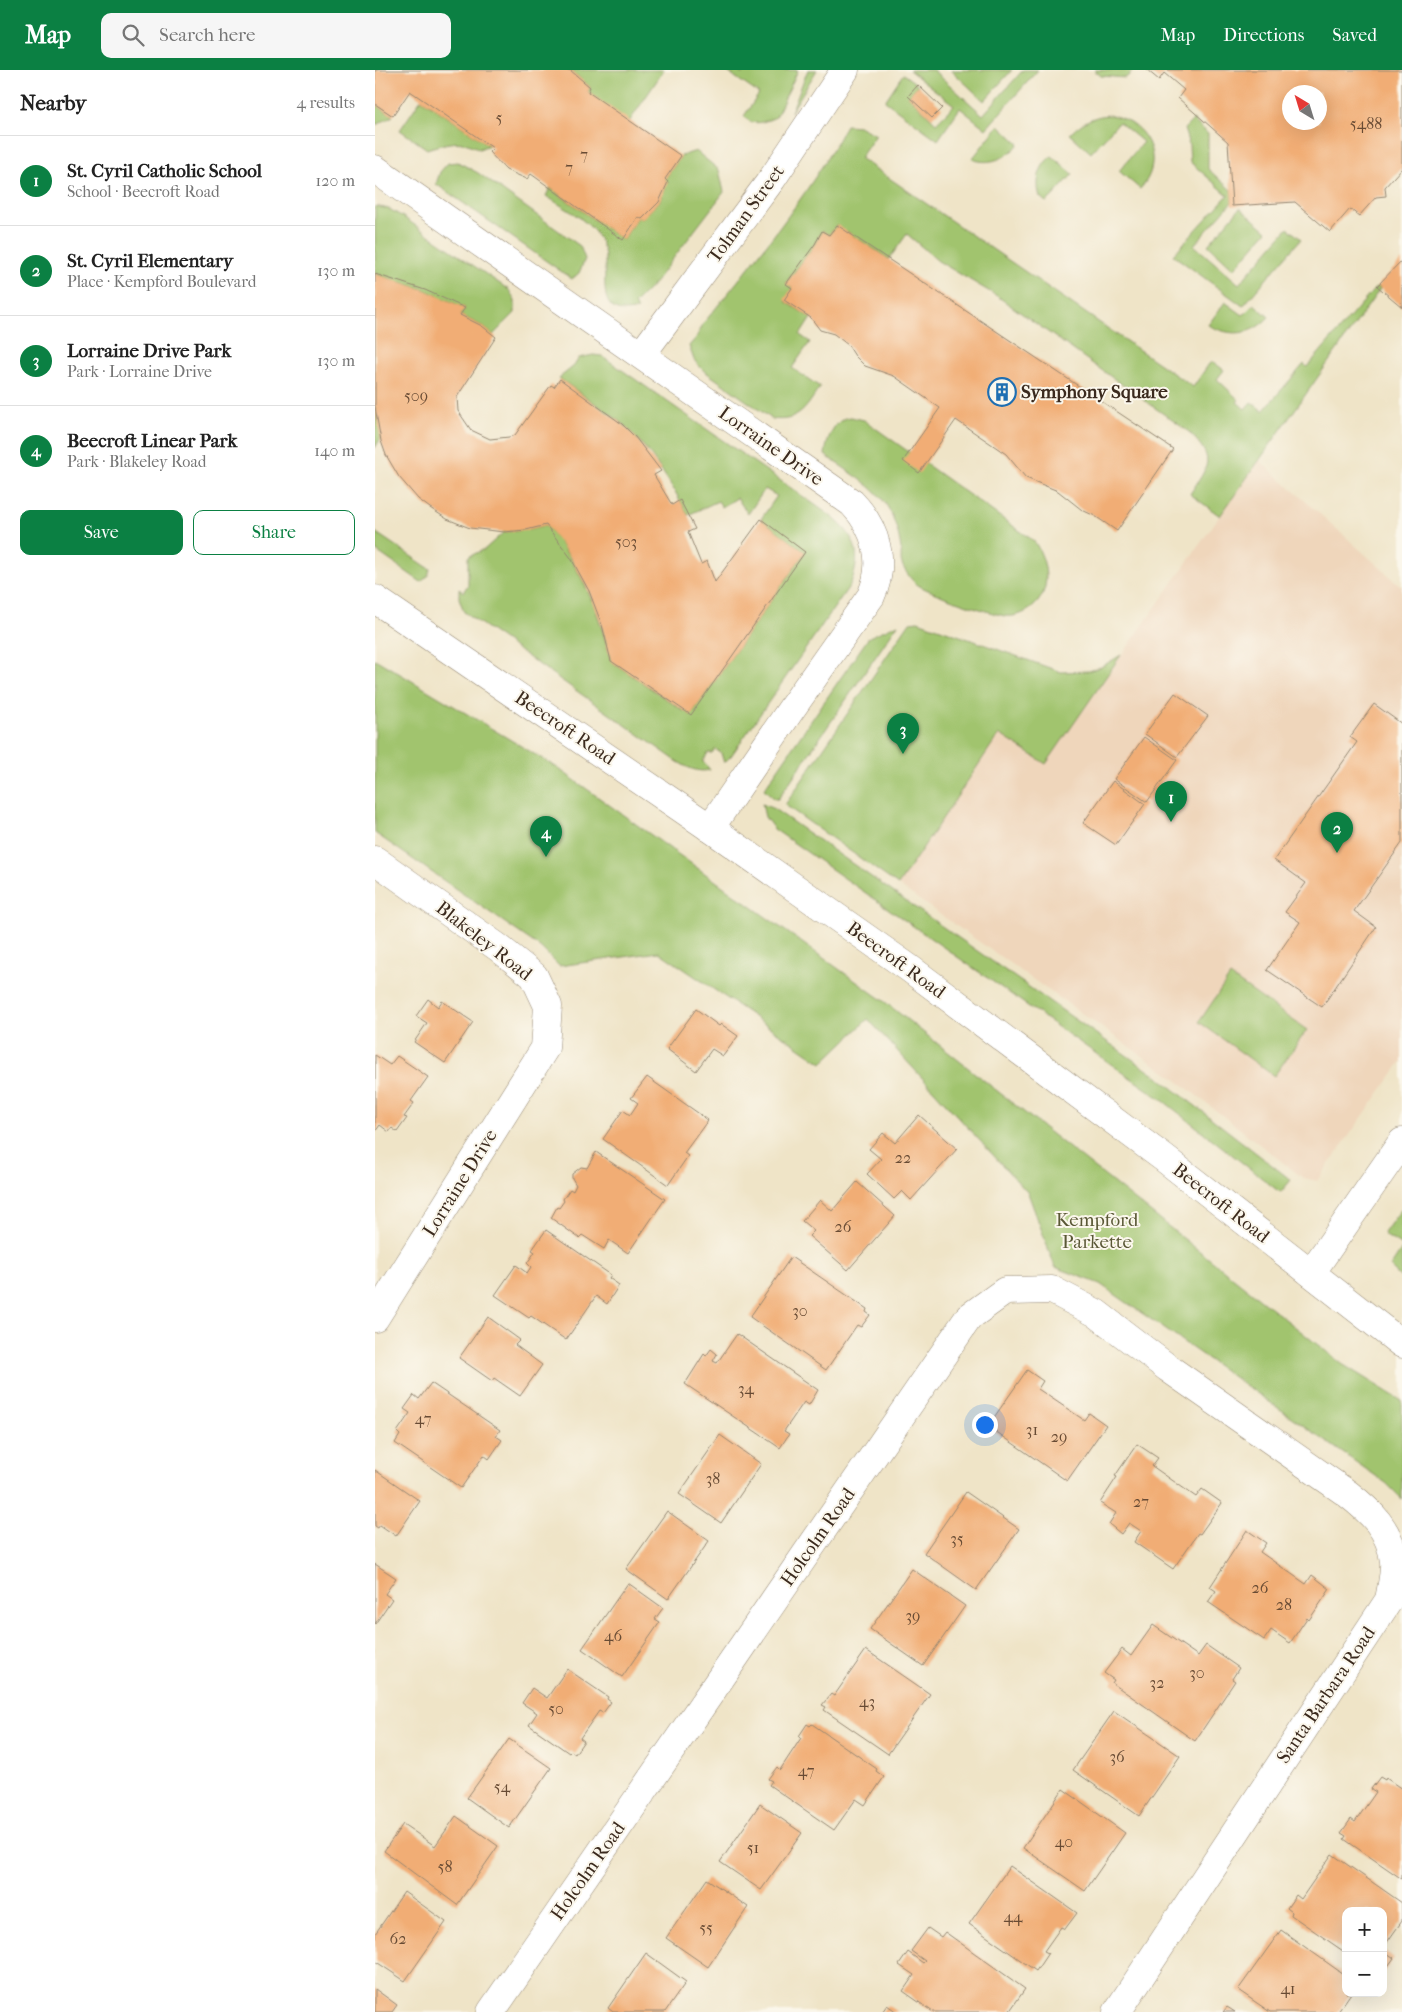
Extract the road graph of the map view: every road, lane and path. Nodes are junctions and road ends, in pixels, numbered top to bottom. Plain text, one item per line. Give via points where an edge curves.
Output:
1 (845, 70) edge
2 (375, 169) edge
3 (641, 355) junction
4 (375, 599) edge
5 (710, 828) junction
6 (375, 860) edge
7 (545, 1048) joint
8 (1402, 1142) edge
9 (1311, 1273) junction
10 (375, 1318) edge
11 (1402, 1344) edge
12 (1231, 1413) joint
13 (491, 2012) edge
14 (1117, 2012) edge

1 - 3 street, Tolman Street via 773,179
2 - 3 street, Lorraine Drive
3 - 5 street, Lorraine Drive via 852,503 868,523 877,546 877,584 871,596
4 - 5 street, Beecroft Road
5 - 9 street, Beecroft Road via 909,968 1173,1165
6 - 7 street, Blakeley Road via 534,976 548,1006
7 - 10 street, Lorraine Drive
8 - 9 street
9 - 11 street, Beecroft Road
12 - 13 street, Holcolm Road via 1096,1313 1052,1290 1005,1292 969,1317
12 - 14 street, Santa Barbara Road via 1370,1512 1387,1535 1394,1562 1389,1600

